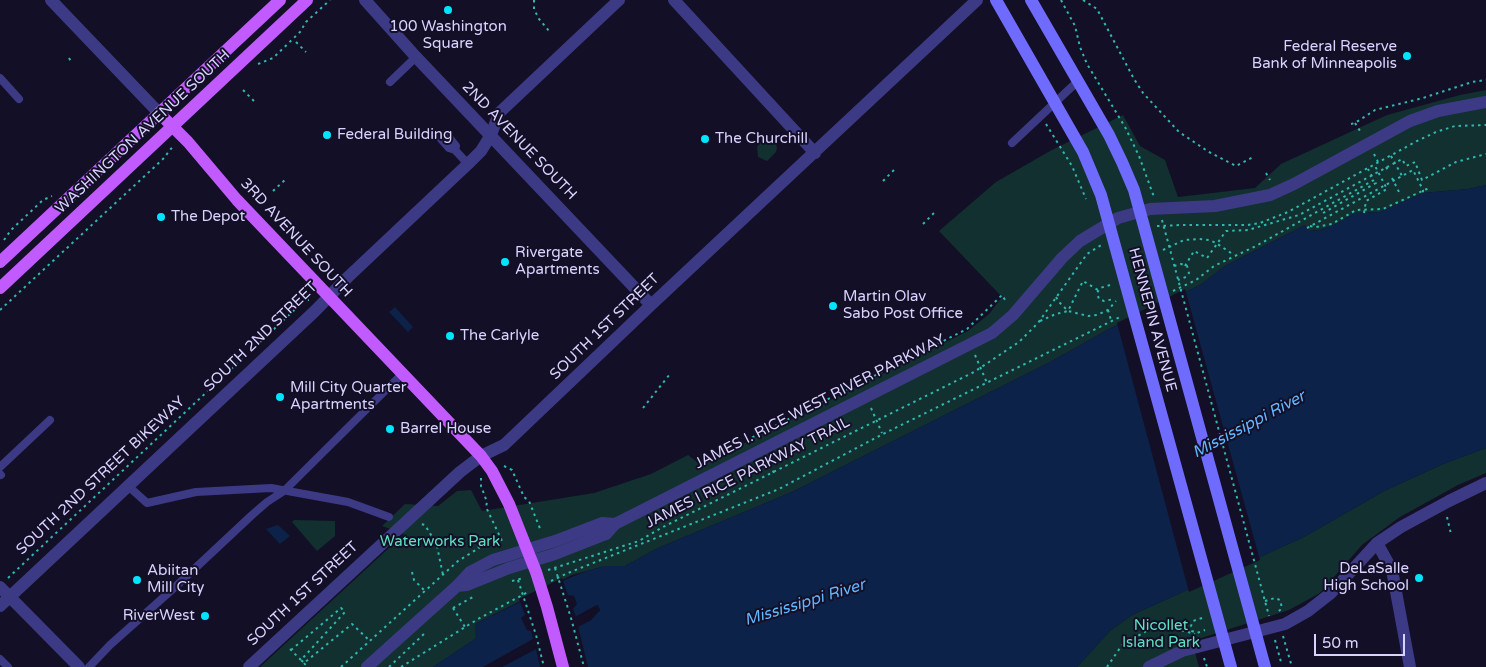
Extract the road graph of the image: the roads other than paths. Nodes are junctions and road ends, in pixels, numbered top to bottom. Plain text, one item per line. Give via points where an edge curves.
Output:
1 (51, 0) edge
2 (280, 0) edge
3 (307, 0) edge
4 (365, 0) edge
5 (619, 0) edge
6 (674, 0) edge
7 (977, 0) edge
8 (996, 0) edge
9 (1031, 0) edge
10 (416, 57) junction
11 (0, 78) edge
12 (1078, 81) junction
13 (390, 82) dead end
14 (20, 99) dead end
15 (1486, 102) edge
16 (1054, 104) junction
17 (159, 113) junction
18 (173, 127) junction
19 (491, 135) junction
20 (1012, 143) dead end
21 (455, 150) dead end
22 (815, 152) junction
23 (468, 164) junction
24 (0, 262) edge
25 (2, 283) edge
26 (328, 297) junction
27 (651, 305) junction
28 (402, 374) junction
29 (50, 420) dead end
30 (481, 456) junction
31 (0, 467) edge
32 (1486, 484) edge
33 (127, 485) junction
34 (284, 491) junction
35 (389, 517) dead end
36 (1377, 543) junction
37 (2, 594) edge
38 (0, 659) edge
39 (8, 667) edge
40 (79, 667) edge
41 (89, 667) edge
42 (249, 667) edge
43 (367, 667) edge
44 (564, 667) edge
45 (1149, 667) edge
46 (1231, 667) edge
47 (1265, 667) edge
48 (1410, 667) edge

1 - 17 street, 3RD AVENUE SOUTH
2 - 17 main road, WASHINGTON AVENUE SOUTH
3 - 18 main road, WASHINGTON AVENUE SOUTH
4 - 10 street, 2ND AVENUE SOUTH
5 - 19 street, SOUTH 2ND STREET via 499,113
6 - 22 street
7 - 22 street, SOUTH 1ST STREET
8 - 16 main road, HENNEPIN AVENUE
9 - 12 main road, HENNEPIN AVENUE
10 - 13 lane
10 - 19 street, 2ND AVENUE SOUTH
11 - 14 lane
12 - 16 lane
12 - 47 main road, HENNEPIN AVENUE via 1122,162 1139,206
15 - 43 street, JAMES I. RICE WEST RIVER PARKWAY via 1438,111 1410,121 1270,195 1215,206 1150,209 1118,218 1080,241 1013,316 992,333 616,524 602,523 493,560 470,572
16 - 20 lane
16 - 46 main road, HENNEPIN AVENUE via 1083,152 1101,195
17 - 18 main road, 3RD AVENUE SOUTH
17 - 24 main road, WASHINGTON AVENUE SOUTH
18 - 25 main road, WASHINGTON AVENUE SOUTH
18 - 26 main road, 3RD AVENUE SOUTH
19 - 23 street, SOUTH 2ND STREET
19 - 27 street, 2ND AVENUE SOUTH
21 - 23 lane
22 - 27 street, SOUTH 1ST STREET
23 - 26 street, SOUTH 2ND STREET
26 - 28 main road, 3RD AVENUE SOUTH
26 - 33 street, SOUTH 2ND STREET
27 - 30 street, SOUTH 1ST STREET via 504,446
28 - 30 main road, 3RD AVENUE SOUTH
28 - 34 lane
29 - 31 lane
30 - 42 street, SOUTH 1ST STREET via 421,507
30 - 44 main road, 3RD AVENUE SOUTH via 509,504 542,591
32 - 36 street via 1417,518
33 - 34 lane via 147,503 196,492 271,488
33 - 37 street, SOUTH 2ND STREET
34 - 35 lane via 348,502
34 - 41 lane via 252,515
36 - 45 street via 1331,593 1285,624 1182,651
36 - 48 street via 1392,570
37 - 40 street
38 - 39 lane

